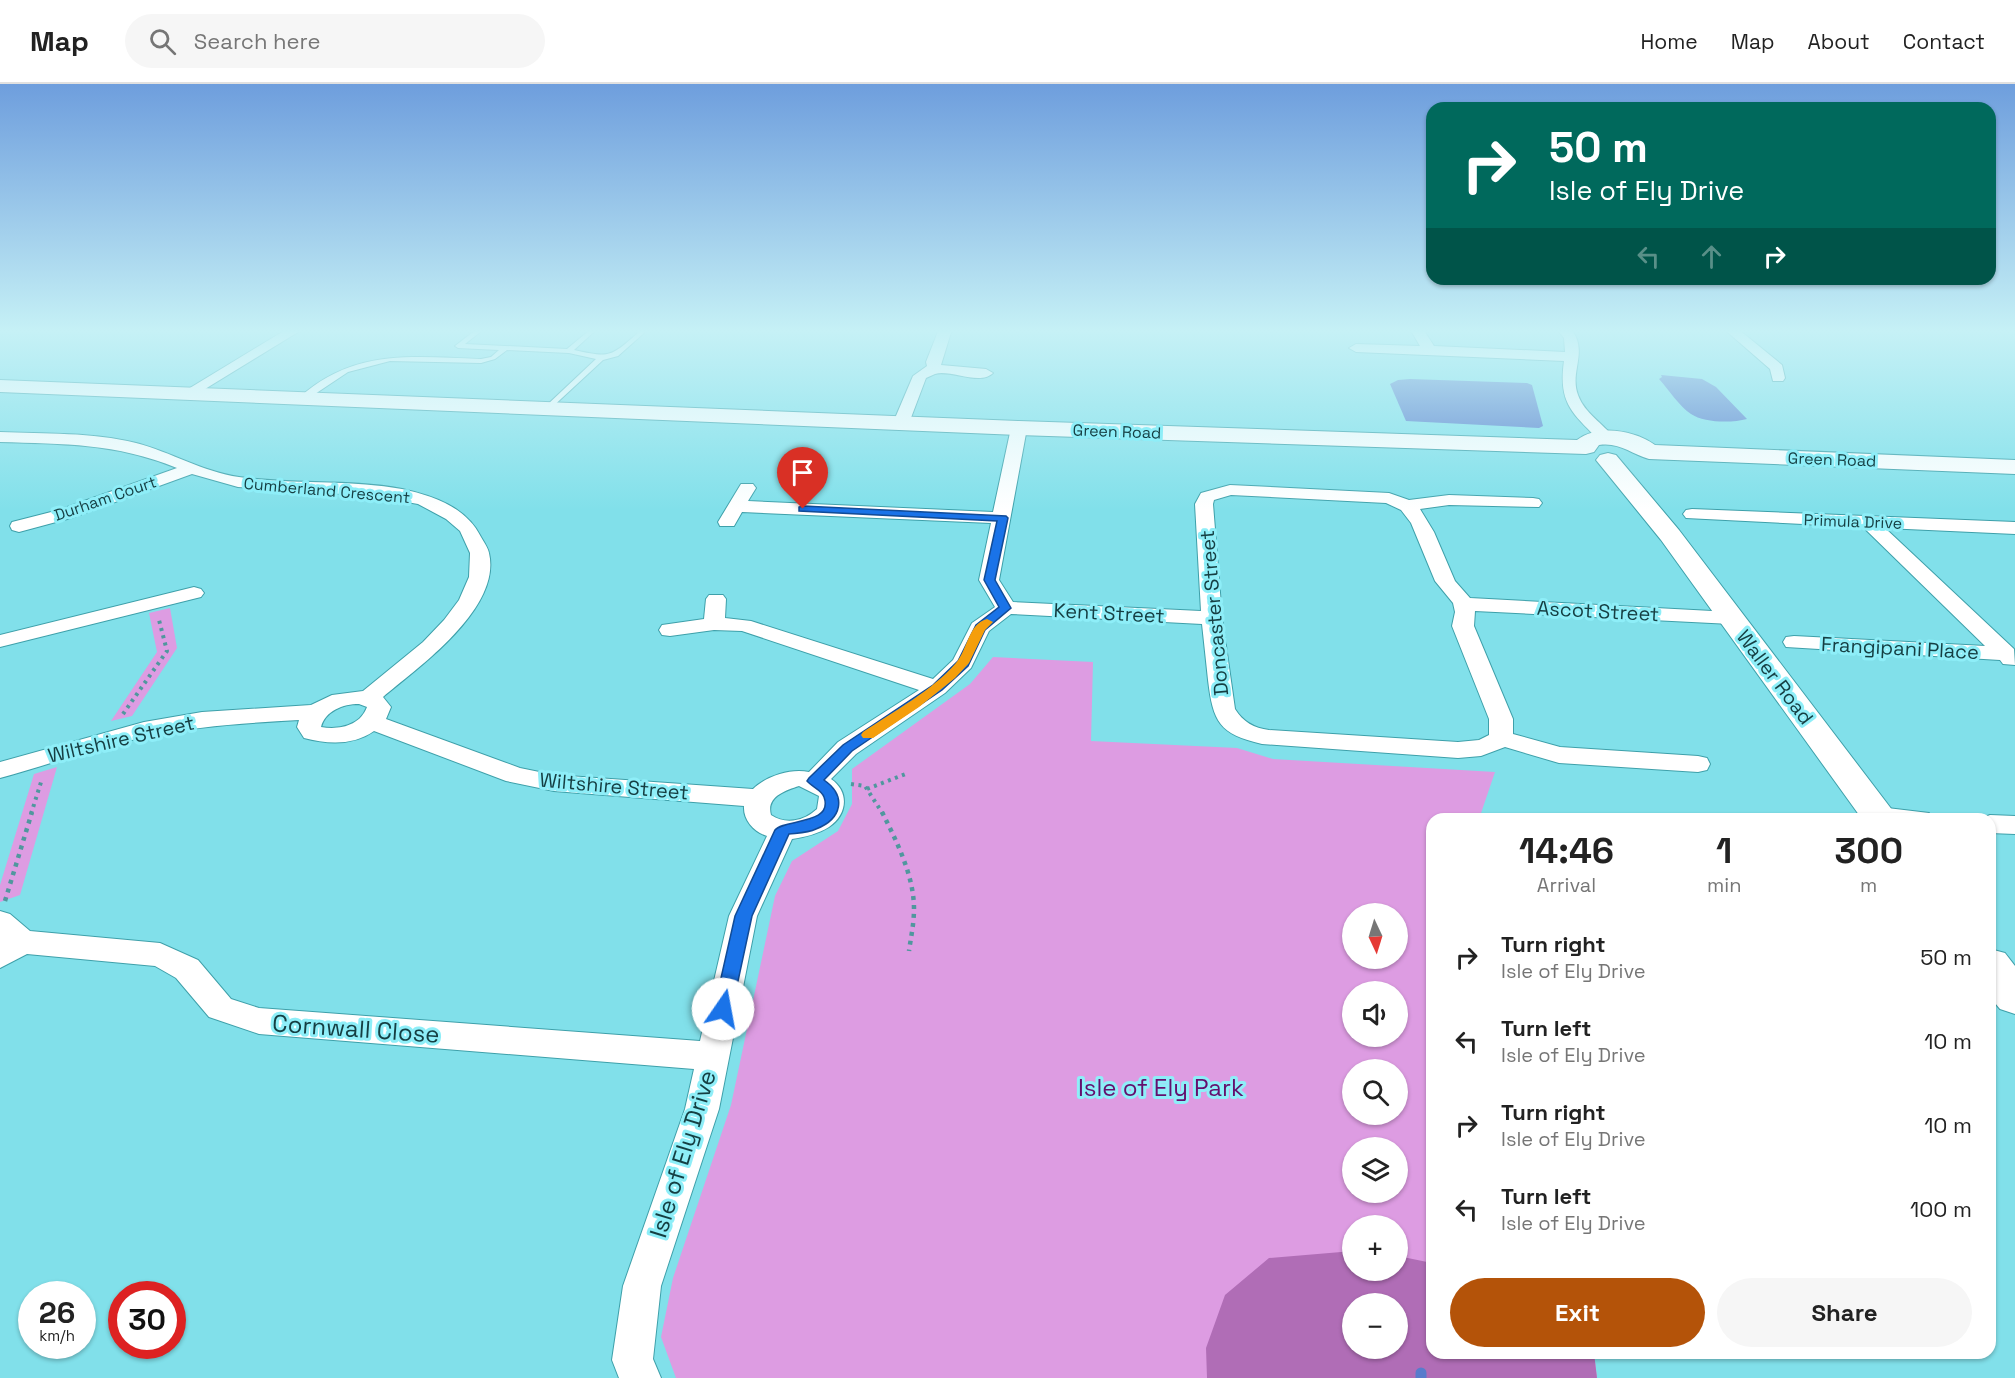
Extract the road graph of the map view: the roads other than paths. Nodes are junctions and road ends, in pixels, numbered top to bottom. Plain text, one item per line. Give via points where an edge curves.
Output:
1 (79, 389) edge
2 (195, 389) edge
3 (316, 389) edge
4 (568, 389) edge
5 (915, 389) edge
6 (1570, 389) edge
7 (187, 394) junction
8 (303, 398) junction
9 (549, 408) junction
10 (901, 423) junction
11 (1018, 428) junction
12 (0, 437) edge
13 (1600, 448) junction
14 (1646, 457) junction
15 (2015, 467) edge
16 (191, 469) junction
17 (747, 488) dead end
18 (1533, 503) dead end
19 (737, 506) junction
20 (1407, 506) junction
21 (1002, 518) junction
22 (727, 522) dead end
23 (1868, 522) junction
24 (1681, 525) junction
25 (19, 526) dead end
26 (2015, 528) edge
27 (194, 593) dead end
28 (716, 600) dead end
29 (1464, 604) junction
30 (1006, 608) junction
31 (1212, 618) junction
32 (1731, 618) junction
33 (714, 624) junction
34 (670, 630) dead end
35 (0, 641) edge
36 (1794, 642) dead end
37 (2011, 658) edge
38 (938, 687) junction
39 (370, 710) junction
40 (316, 712) junction
41 (1501, 738) junction
42 (1698, 764) dead end
43 (0, 770) edge
44 (814, 781) junction
45 (758, 798) junction
46 (1876, 813) edge
47 (1996, 824) edge
48 (2015, 825) edge
49 (783, 830) junction
50 (8, 940) edge
51 (1996, 973) edge
52 (2015, 997) edge
53 (713, 1056) junction
54 (640, 1378) edge

1 - 7 street, Green Road
2 - 7 street
3 - 8 lane
4 - 9 lane
5 - 10 street
6 - 13 street, Waller Road
7 - 8 street, Green Road
8 - 9 street, Green Road
9 - 10 street, Green Road
10 - 11 street, Green Road
11 - 13 street, Green Road
11 - 21 street
12 - 16 street, Cumberland Crescent via 129,446 157,453
13 - 14 street, Green Road via 1628,463
13 - 24 street, Waller Road via 1652,518
14 - 15 street, Green Road
14 - 24 street, Waller Road via 1643,481 1666,520
16 - 25 street, Durham Court
16 - 39 street, Cumberland Crescent via 236,482 392,493 424,500 464,523 475,538 481,559 467,607
17 - 19 street
18 - 20 street, Doncaster Street via 1449,500
19 - 21 street
19 - 22 street
20 - 29 street via 1418,516 1446,583
20 - 31 street, Doncaster Street via 1389,498 1230,490 1207,497 1204,504
21 - 30 street via 989,580
23 - 24 street, Primula Drive
23 - 26 street, Primula Drive
23 - 37 street
24 - 32 street, Waller Road
27 - 35 street
28 - 33 street
29 - 32 street, Ascot Street
29 - 41 street via 1462,626 1501,719
30 - 31 street, Kent Street
30 - 38 street via 980,628 963,663
31 - 41 street, Doncaster Street via 1223,709 1228,719 1251,735 1458,750 1478,749
32 - 46 street, Waller Road
33 - 34 street
33 - 38 street via 744,625
36 - 37 street, Frangipani Place
38 - 44 street via 848,748
39 - 40 street, Wiltshire Street via 341,699
39 - 40 street via 348,734 322,736 309,727
39 - 45 street, Wiltshire Street via 515,776 554,783
40 - 43 street, Wiltshire Street via 164,725
41 - 42 street via 1559,755
44 - 45 street via 782,781
44 - 49 street via 830,791 830,810 812,825
45 - 49 street via 755,809 759,819
47 - 48 street
49 - 53 street, Isle of Ely Drive via 743,916
50 - 53 street, Cornwall Close via 160,955 187,969 220,1008 259,1021
51 - 52 street
53 - 54 street, Isle of Ely Drive via 702,1109 642,1286 632,1360

